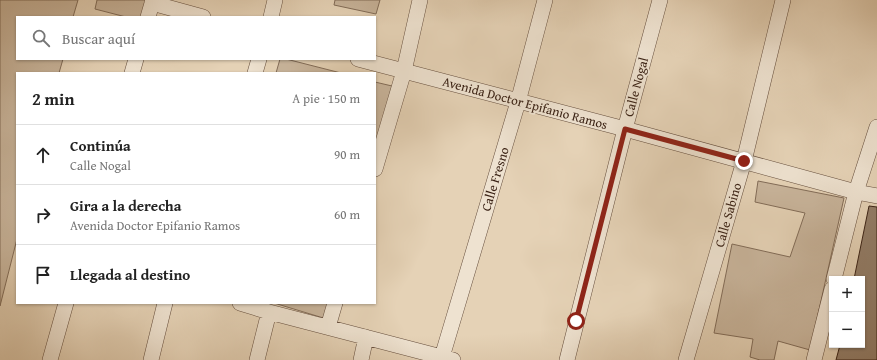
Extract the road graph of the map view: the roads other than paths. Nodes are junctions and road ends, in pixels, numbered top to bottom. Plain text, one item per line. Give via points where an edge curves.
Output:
1 (275, 0) edge
2 (420, 0) edge
3 (545, 0) edge
4 (660, 0) edge
5 (784, 0) edge
6 (151, 7) edge
7 (198, 16) edge
8 (271, 16) edge
9 (136, 60) edge
10 (259, 60) edge
11 (362, 60) edge
12 (404, 71) junction
13 (132, 72) edge
14 (255, 72) edge
15 (518, 102) junction
16 (877, 127) edge
17 (625, 129) junction
18 (744, 161) junction
19 (376, 166) edge
20 (856, 192) junction
21 (877, 196) edge
22 (835, 276) edge
23 (829, 301) edge
24 (66, 304) edge
25 (165, 304) edge
26 (243, 304) edge
27 (335, 304) edge
28 (269, 312) junction
29 (328, 327) junction
30 (366, 337) junction
31 (447, 358) edge
32 (50, 360) edge
33 (151, 360) edge
34 (257, 360) edge
35 (361, 360) edge
36 (567, 360) edge
37 (686, 360) edge
38 (814, 360) edge

1 - 8 street
2 - 12 street
3 - 15 street, Calle Fresno
4 - 17 street, Calle Nogal
5 - 18 street, Calle Sabino
6 - 7 street
9 - 13 street
10 - 14 street
11 - 12 street, Avenida Doctor Epifanio Ramos
12 - 15 street, Avenida Doctor Epifanio Ramos
12 - 19 street
15 - 17 street, Avenida Doctor Epifanio Ramos
15 - 31 street, Calle Fresno
16 - 20 street
17 - 18 street, Avenida Doctor Epifanio Ramos
17 - 36 street, Calle Nogal
18 - 20 street, Avenida Doctor Epifanio Ramos
18 - 37 street, Calle Sabino
20 - 21 street, Avenida Doctor Epifanio Ramos
20 - 22 street
23 - 38 street
24 - 32 street
25 - 33 street
26 - 28 street
27 - 29 street
28 - 29 street
28 - 34 street
29 - 30 street
30 - 31 street
30 - 35 street

